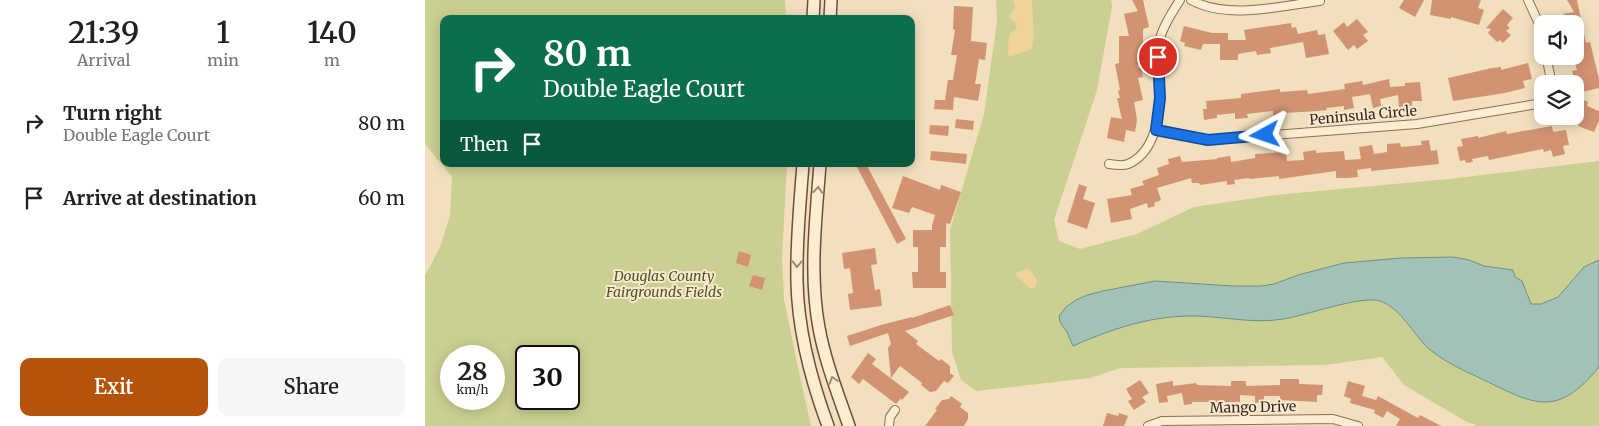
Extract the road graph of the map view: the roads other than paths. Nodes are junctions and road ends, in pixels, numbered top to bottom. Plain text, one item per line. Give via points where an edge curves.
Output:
1 (814, 0) edge
2 (831, 0) edge
3 (1180, 0) edge
4 (1191, 0) edge
5 (1528, 0) edge
6 (1320, 1) edge
7 (813, 15) edge
8 (830, 15) edge
9 (1535, 15) edge
10 (1534, 104) edge
11 (1156, 130) junction
12 (1109, 164) dead end
13 (803, 167) edge
14 (820, 167) edge
15 (895, 410) dead end
16 (828, 426) edge
17 (849, 426) edge
18 (889, 426) edge
19 (1148, 426) edge
20 (1357, 426) edge

1 - 7 main road
2 - 8 main road
3 - 11 street via 1158,46 1160,98
4 - 6 street via 1215,10 1236,11
5 - 9 street
10 - 11 street, Peninsula Circle via 1417,124 1208,140
11 - 12 street via 1142,156 1126,165
13 -> 16 main road via 797,260 798,303 805,349
17 -> 14 main road via 822,345 815,302
15 - 18 street via 889,417
19 - 20 street, Mango Drive via 1162,421 1333,419

